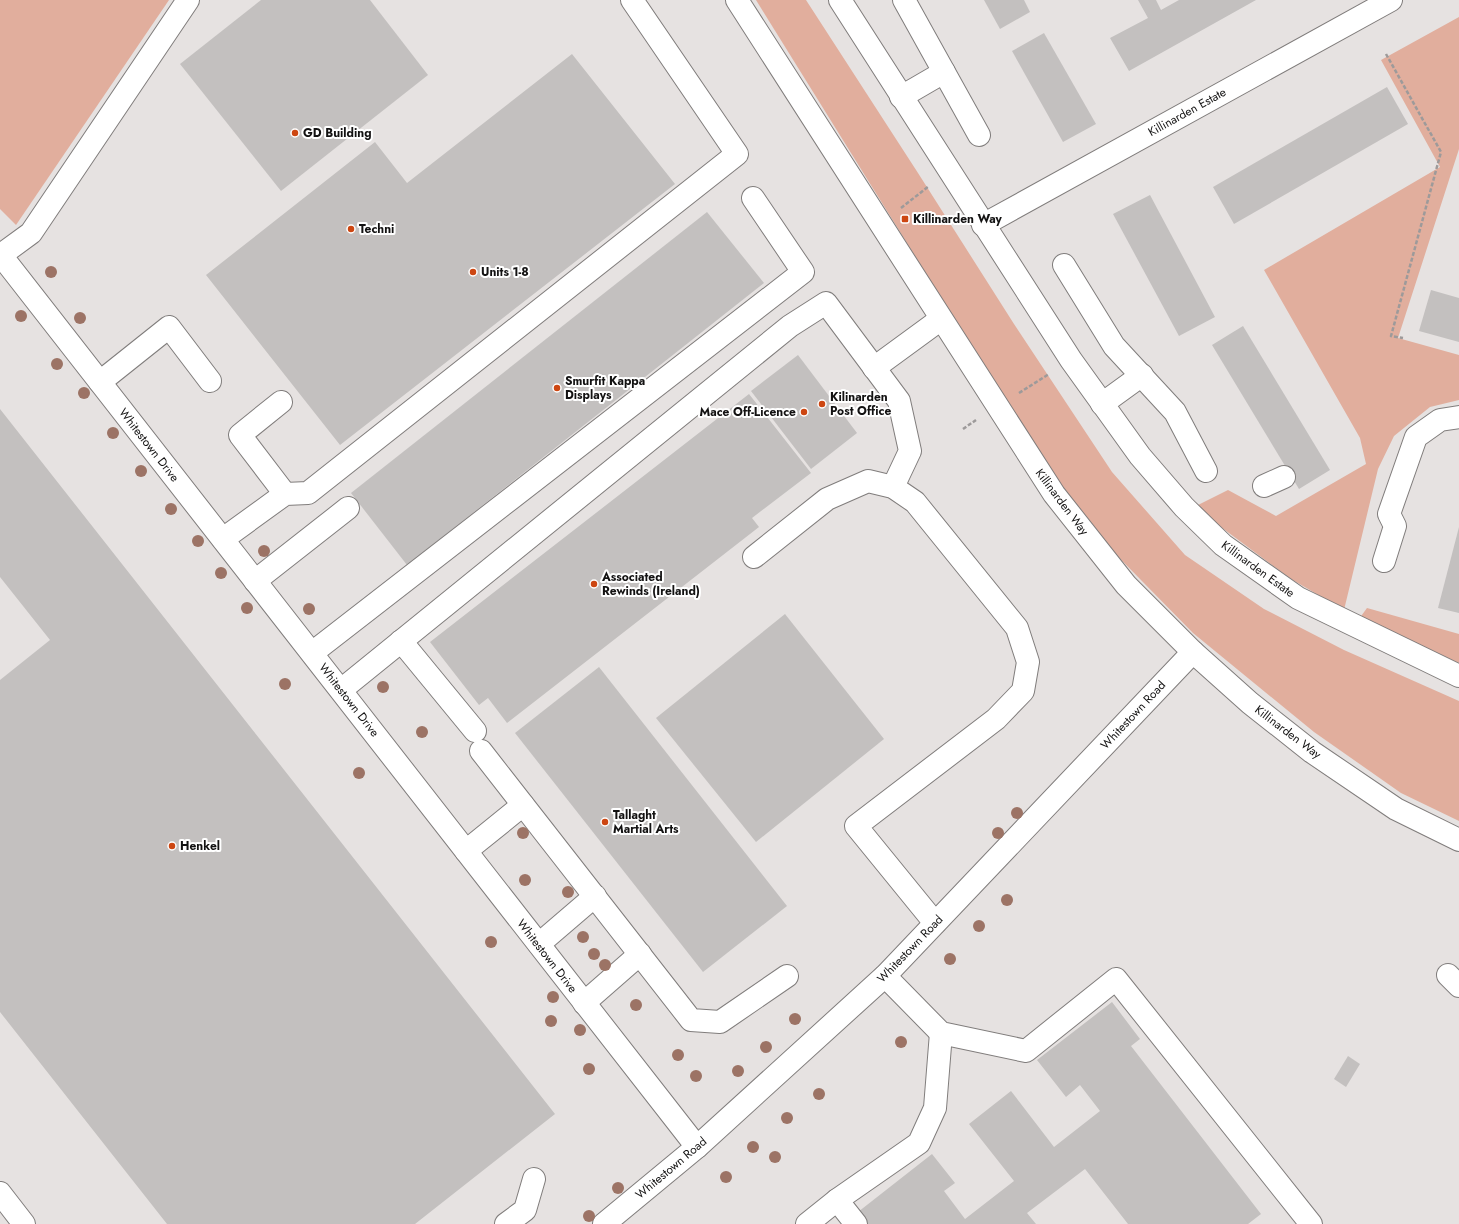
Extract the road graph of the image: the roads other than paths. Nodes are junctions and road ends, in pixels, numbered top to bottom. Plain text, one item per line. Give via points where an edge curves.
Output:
1 (188, 0) edge
2 (632, 0) edge
3 (737, 0) edge
4 (840, 0) edge
5 (904, 0) edge
6 (1392, 0) edge
7 (944, 72) junction
8 (901, 97) junction
9 (979, 135) dead end
10 (753, 198) dead end
11 (984, 225) junction
12 (1, 254) edge
13 (1064, 265) dead end
14 (941, 319) junction
15 (874, 368) junction
16 (1142, 375) junction
17 (210, 381) dead end
18 (100, 382) junction
19 (281, 402) dead end
20 (1102, 404) junction
21 (1459, 417) edge
22 (1206, 471) dead end
23 (1284, 477) dead end
24 (1264, 486) dead end
25 (893, 487) junction
26 (285, 494) junction
27 (348, 508) dead end
28 (223, 539) junction
29 (754, 557) dead end
30 (1384, 561) dead end
31 (255, 581) junction
32 (401, 641) junction
33 (1193, 652) junction
34 (312, 653) junction
35 (1459, 676) edge
36 (341, 690) junction
37 (523, 805) junction
38 (1459, 840) edge
39 (466, 850) junction
40 (595, 896) junction
41 (936, 923) junction
42 (538, 944) junction
43 (640, 954) junction
44 (787, 976) dead end
45 (885, 976) junction
46 (584, 1003) junction
47 (941, 1033) junction
48 (696, 1147) junction
49 (534, 1179) dead end
50 (0, 1193) edge
51 (837, 1200) junction
52 (24, 1224) edge
53 (506, 1224) edge
54 (604, 1224) edge
55 (807, 1224) edge
56 (856, 1224) edge
57 (1311, 1224) edge

1 - 12 street via 31,234
2 - 26 street via 737,154 308,493
3 - 14 street, Killinarden Way
4 - 8 street, Killinarden Estate
5 - 7 street
6 - 11 street, Killinarden Estate
7 - 8 street
7 - 9 street
8 - 11 street, Killinarden Estate
10 - 34 street via 803,272
11 - 20 street, Killinarden Estate
12 - 18 street, Whitestown Drive
13 - 16 street via 1114,346
14 - 15 street
14 - 33 street, Killinarden Way via 1054,494 1126,585
15 - 25 street via 899,401 910,451
15 - 32 street via 826,303 784,331
16 - 20 street
16 - 22 street via 1175,412
17 - 18 street via 169,327
18 - 28 street, Whitestown Drive
19 - 26 street via 240,435
20 - 35 street, Killinarden Estate via 1140,456 1184,507 1230,550 1298,598
21 - 30 street via 1440,420 1416,437 1389,514 1395,526
23 - 24 street
25 - 29 street via 868,481 827,499
25 - 41 street via 915,502 1017,628 1028,662 1023,691 996,719 856,826
26 - 28 street
27 - 31 street
28 - 31 street, Whitestown Drive
31 - 34 street, Whitestown Drive
32 - 36 street
32 - 37 street via 478,741
33 - 38 street, Killinarden Way via 1250,703 1312,752 1396,809
33 - 41 street, Whitestown Road
34 - 36 street, Whitestown Drive
36 - 39 street, Whitestown Drive
37 - 39 street
37 - 40 street
39 - 42 street, Whitestown Drive
40 - 42 street
40 - 43 street
41 - 45 street, Whitestown Road
42 - 46 street, Whitestown Drive
43 - 44 street via 691,1020 720,1022
43 - 46 street
45 - 47 street
45 - 48 street, Whitestown Road
46 - 48 street, Whitestown Drive
47 - 51 street via 935,1108 919,1144
47 - 57 street via 1026,1051 1116,979
48 - 54 street, Whitestown Road
49 - 53 street via 525,1210
50 - 52 street
51 - 55 street
51 - 56 street

